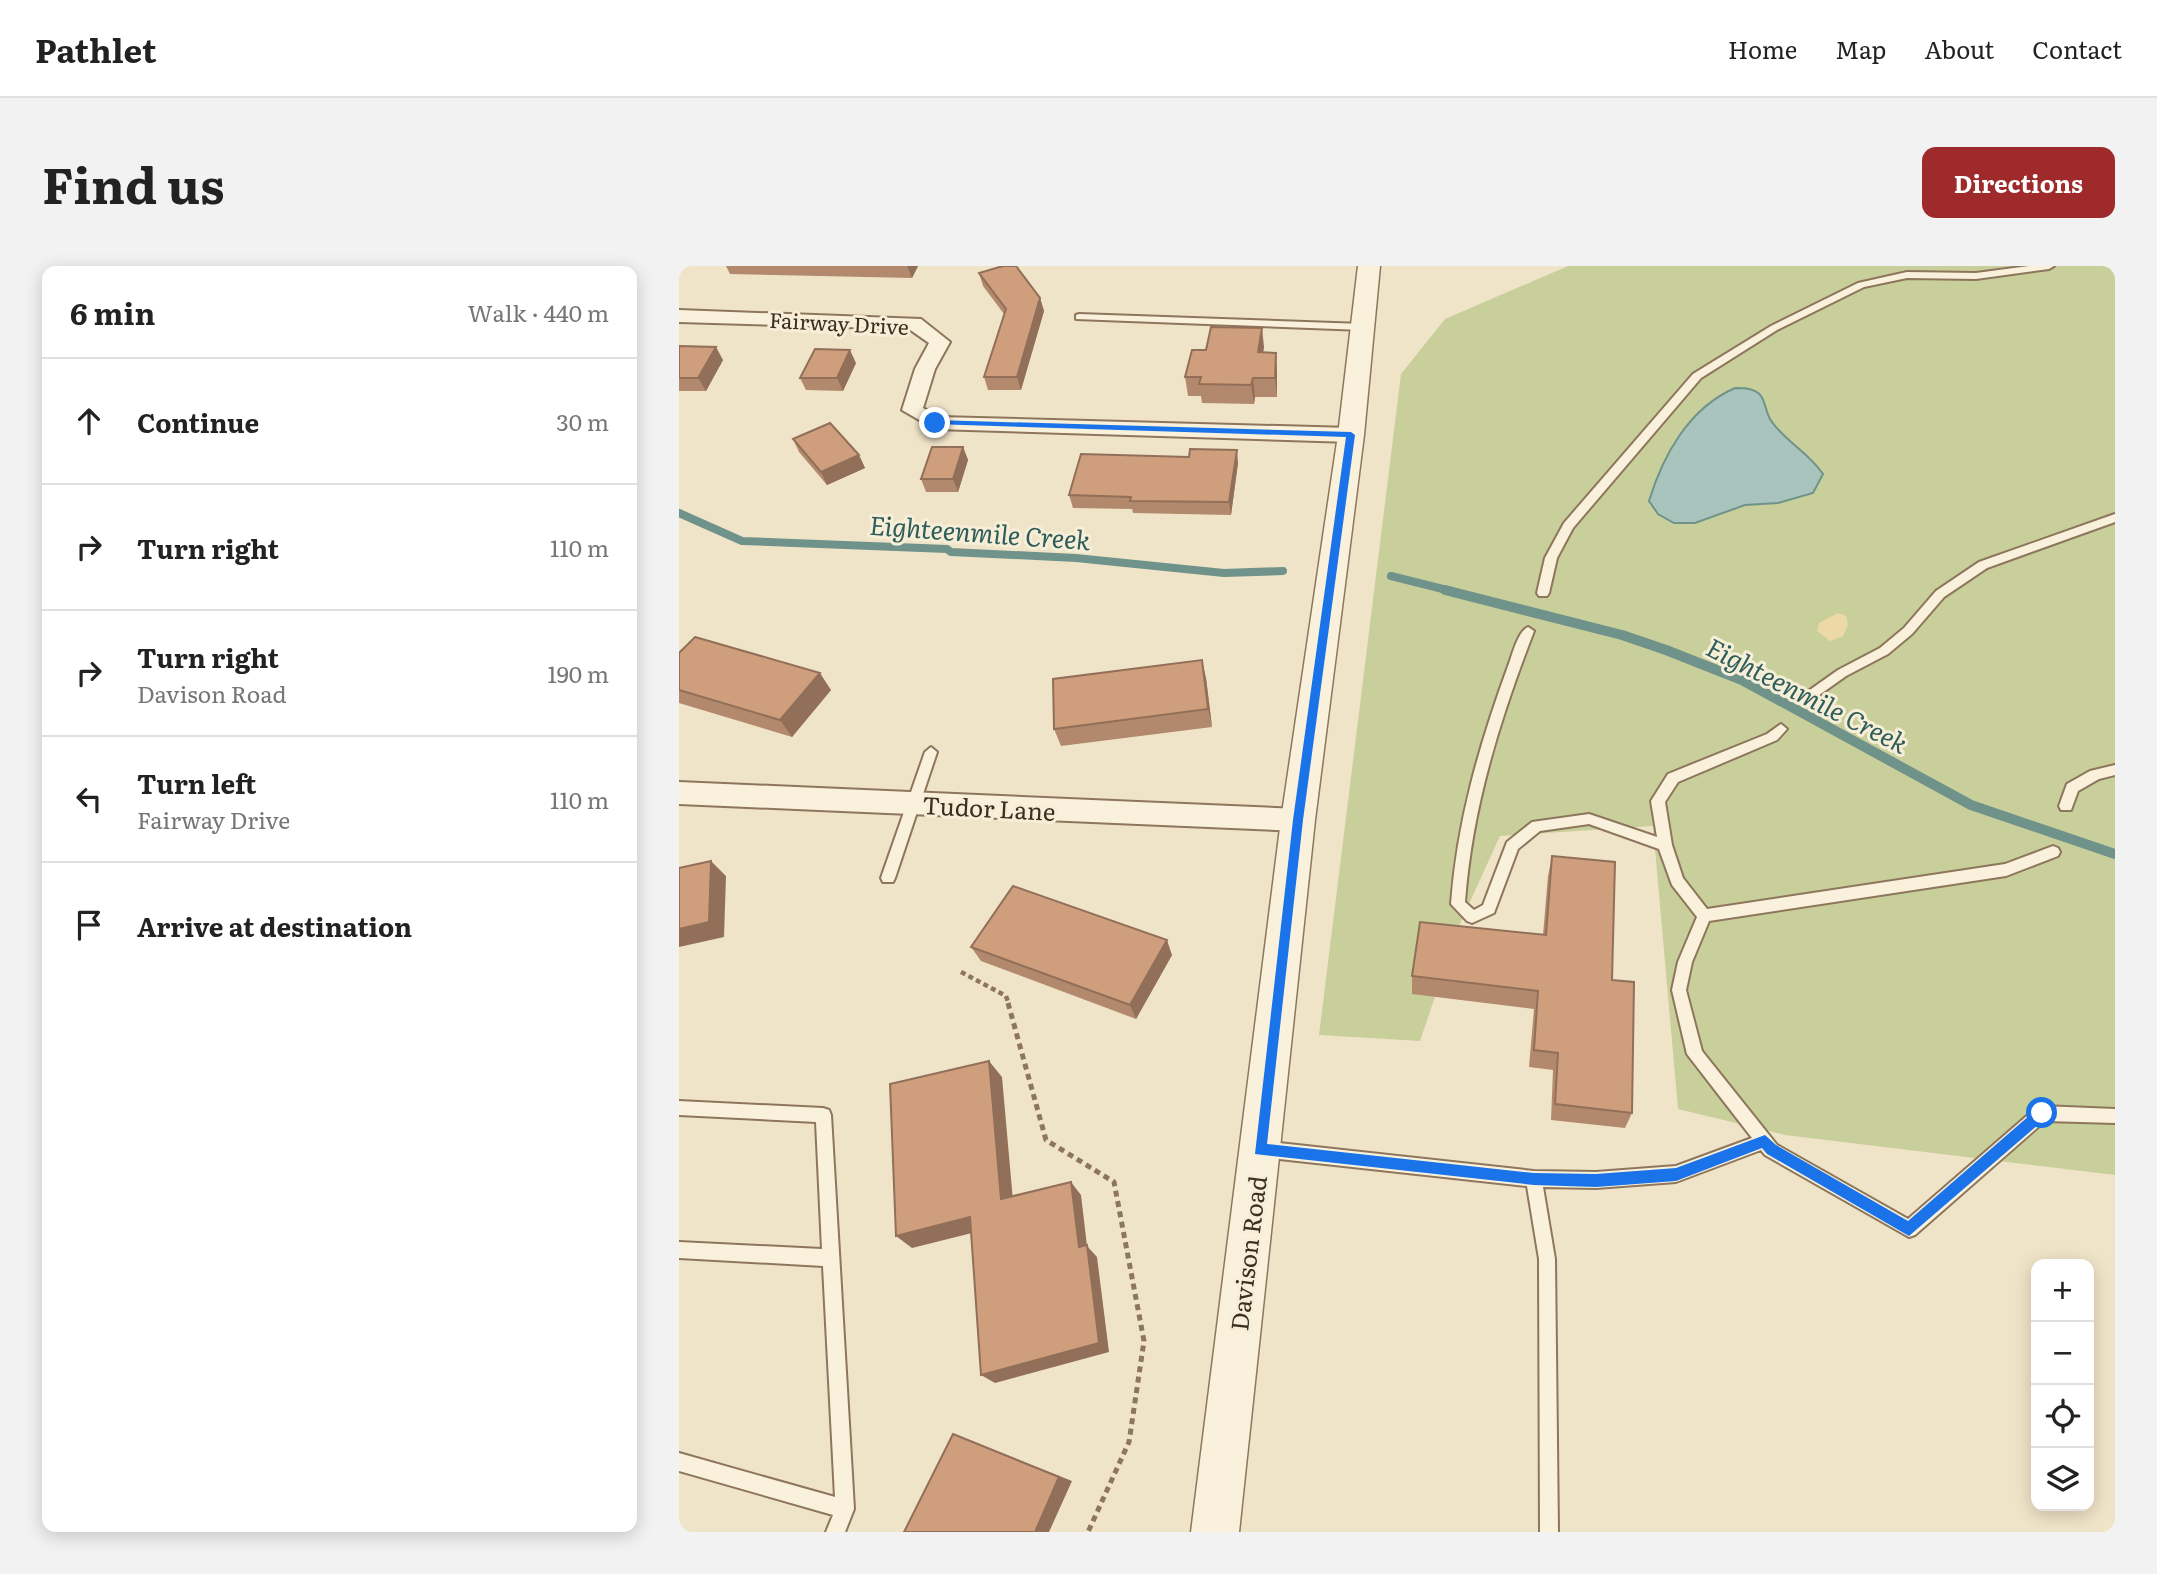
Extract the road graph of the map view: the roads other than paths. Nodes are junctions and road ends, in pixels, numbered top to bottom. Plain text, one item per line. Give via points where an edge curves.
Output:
1 (1369, 266) edge
2 (2049, 266) edge
3 (679, 316) edge
4 (1079, 317) dead end
5 (1363, 327) junction
6 (1351, 435) junction
7 (2115, 518) edge
8 (1543, 593) dead end
9 (1528, 631) dead end
10 (1811, 695) dead end
11 (1781, 729) dead end
12 (930, 752) dead end
13 (2115, 770) edge
14 (679, 793) edge
15 (914, 803) junction
16 (2066, 806) dead end
17 (1298, 820) junction
18 (1665, 845) junction
19 (2053, 852) dead end
20 (888, 878) dead end
21 (1704, 916) junction
22 (679, 1108) edge
23 (2115, 1116) edge
24 (1765, 1141) junction
25 (1259, 1149) junction
26 (1534, 1179) junction
27 (679, 1250) edge
28 (831, 1258) junction
29 (679, 1462) edge
30 (845, 1509) junction
31 (835, 1532) edge
32 (1215, 1532) edge
33 (1549, 1532) edge

1 - 5 street, Davison Road
2 - 8 lane via 1976,276 1907,275 1861,285 1774,328 1696,376 1568,526 1551,558
3 - 6 street, Fairway Drive via 914,323 940,342 912,410 935,423
4 - 5 lane
5 - 6 street, Davison Road
6 - 17 street, Davison Road
7 - 10 lane via 1983,565 1940,594 1884,651
9 - 18 lane via 1502,698 1463,848 1458,904 1472,917 1489,909 1512,846 1537,826 1589,819
11 - 18 lane via 1772,737 1673,778 1658,802
12 - 15 lane
13 - 16 lane via 2072,788
14 - 15 street, Tudor Lane
15 - 17 street, Tudor Lane
15 - 20 lane
17 - 25 street, Davison Road
18 - 21 lane via 1677,881
19 - 21 lane via 2006,870
21 - 24 lane via 1679,990 1695,1054
22 - 28 lane via 823,1115
23 - 24 lane via 2042,1113 1909,1229 1772,1150
24 - 26 lane via 1676,1174
25 - 26 lane
25 - 32 street, Davison Road
26 - 33 lane via 1547,1259
27 - 28 lane
28 - 30 lane
29 - 30 lane
30 - 31 lane

